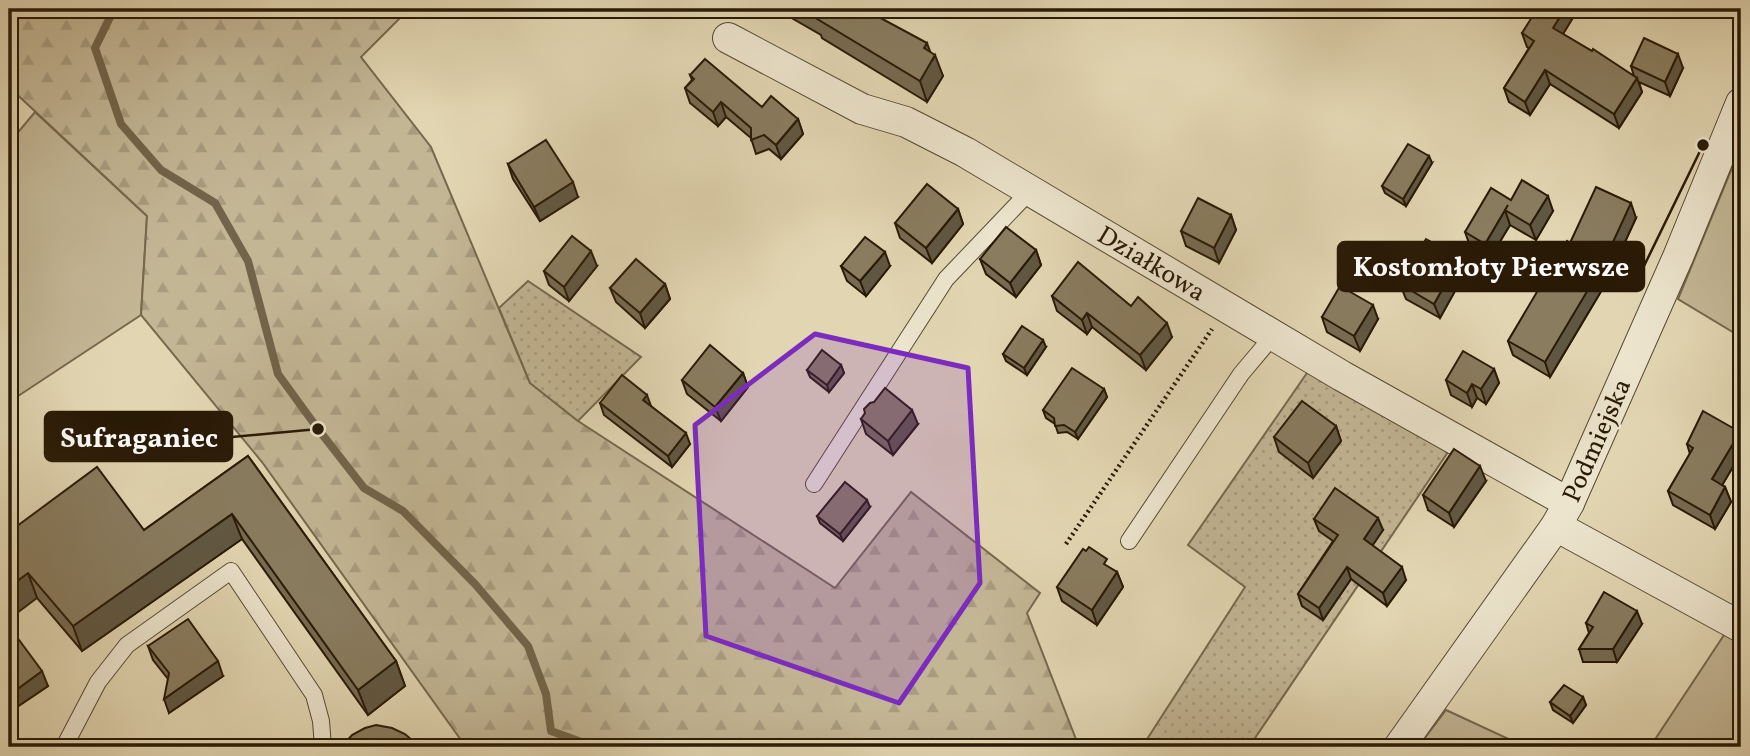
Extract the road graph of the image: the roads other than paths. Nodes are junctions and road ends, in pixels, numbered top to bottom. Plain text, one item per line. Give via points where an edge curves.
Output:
1 (728, 38) dead end
2 (1741, 103) edge
3 (1030, 191) junction
4 (1273, 336) junction
5 (814, 484) dead end
6 (1562, 515) junction
7 (1129, 541) dead end
8 (1741, 626) edge
9 (64, 747) edge
10 (323, 747) edge
11 (1399, 747) edge

1 - 3 street, Działkowa via 862,109 906,122
2 - 6 street, Podmiejska via 1678,257
3 - 4 street, Działkowa
3 - 5 lane via 946,279
4 - 6 street, Działkowa
4 - 7 lane via 1241,374
6 - 8 street, Działkowa
6 - 11 street, Podmiejska
9 - 10 lane via 99,682 127,645 231,571 314,695

